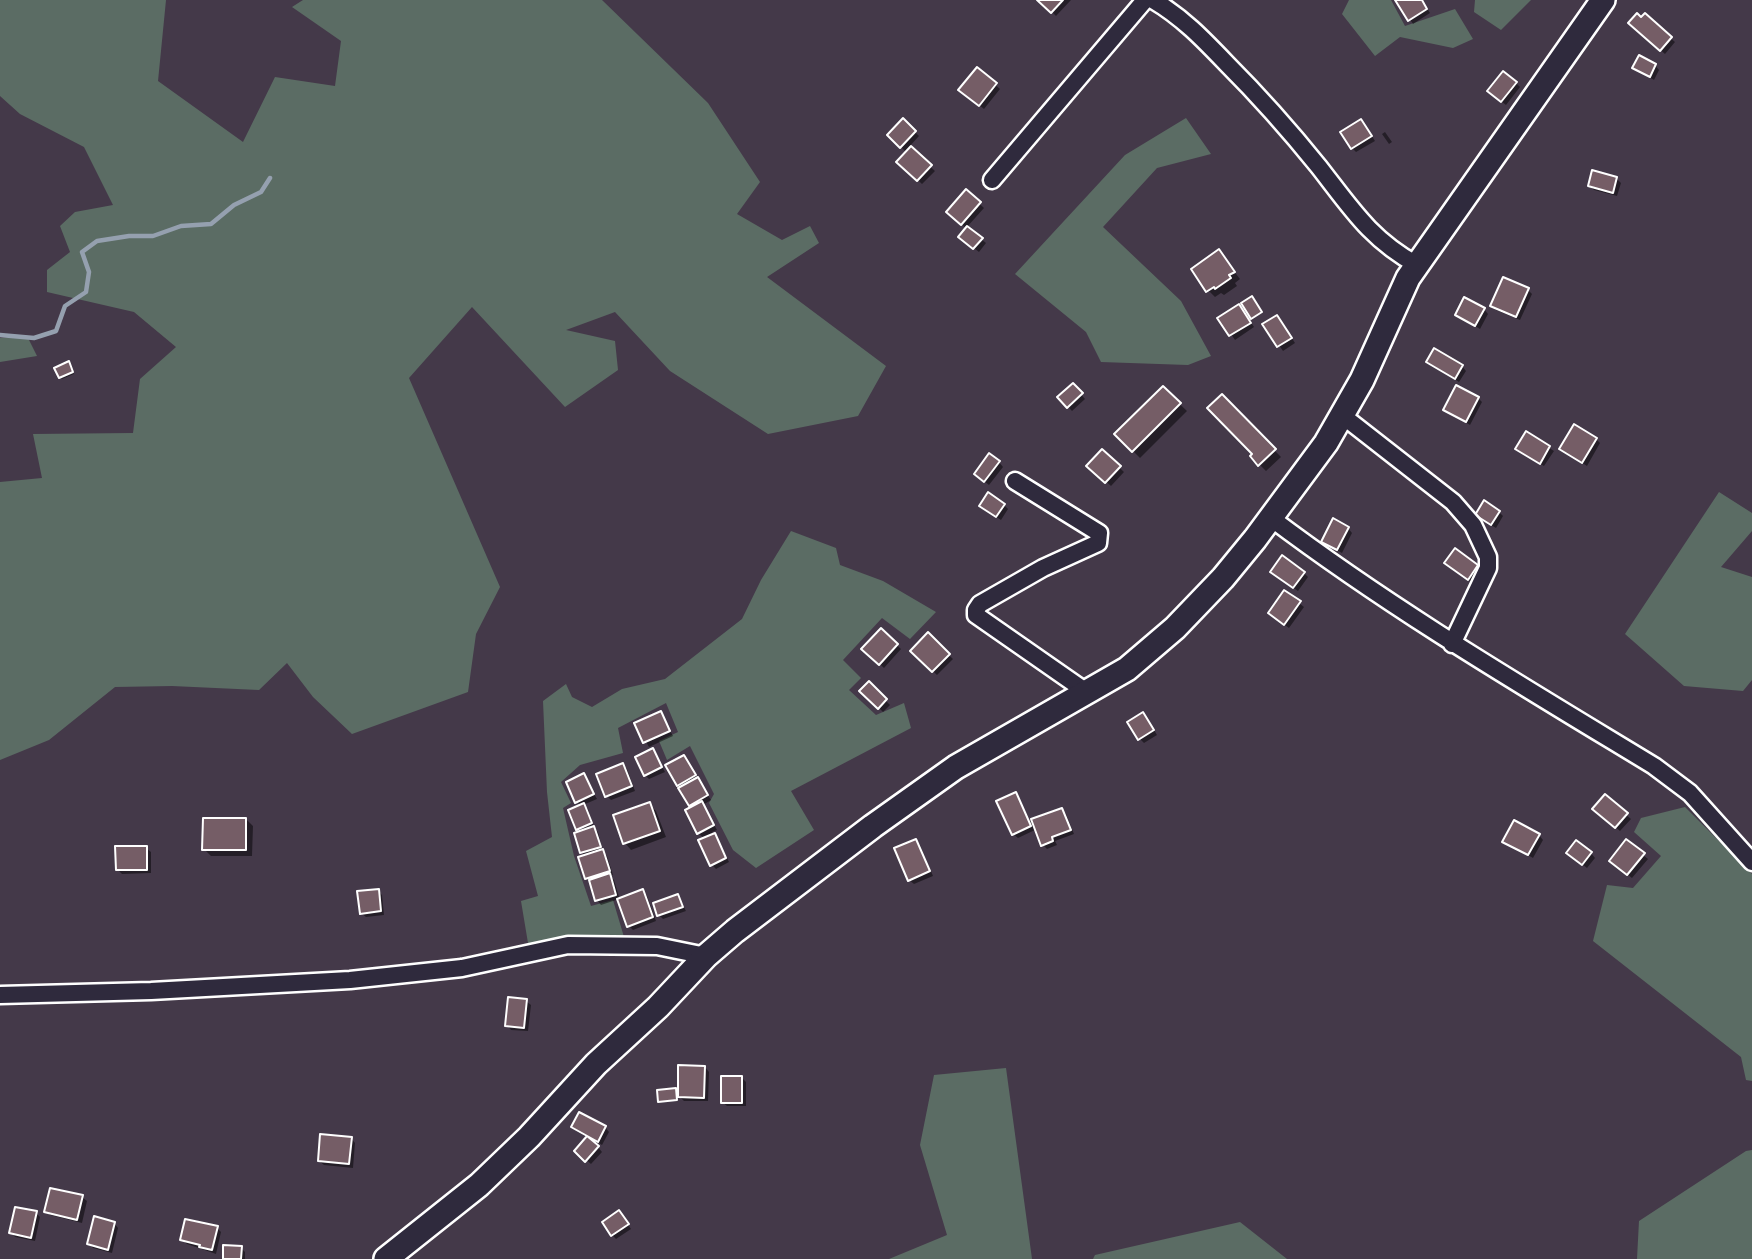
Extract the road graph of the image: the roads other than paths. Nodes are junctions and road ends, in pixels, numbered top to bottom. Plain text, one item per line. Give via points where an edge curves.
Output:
1 (1145, 0) edge
2 (1153, 0) edge
3 (1603, 0) edge
4 (992, 180) dead end
5 (1417, 265) junction
6 (1343, 416) junction
7 (1015, 481) dead end
8 (1271, 518) junction
9 (1452, 644) junction
10 (1088, 693) junction
11 (1752, 862) edge
12 (706, 956) junction
13 (0, 995) edge
14 (386, 1259) edge

1 - 4 street
2 - 5 street via 1178,15 1251,89 1377,238
3 - 5 street
5 - 6 street
6 - 8 street
6 - 9 street via 1453,502 1474,525 1488,556 1488,568
7 - 10 street via 1099,533 1100,539 980,604 976,615
8 - 9 street
8 - 10 street via 1240,559 1175,628 1127,669
9 - 11 street via 1665,774 1690,793
10 - 12 street via 956,767
12 - 13 street via 657,946 568,945 462,968 350,980
12 - 14 street via 479,1185

